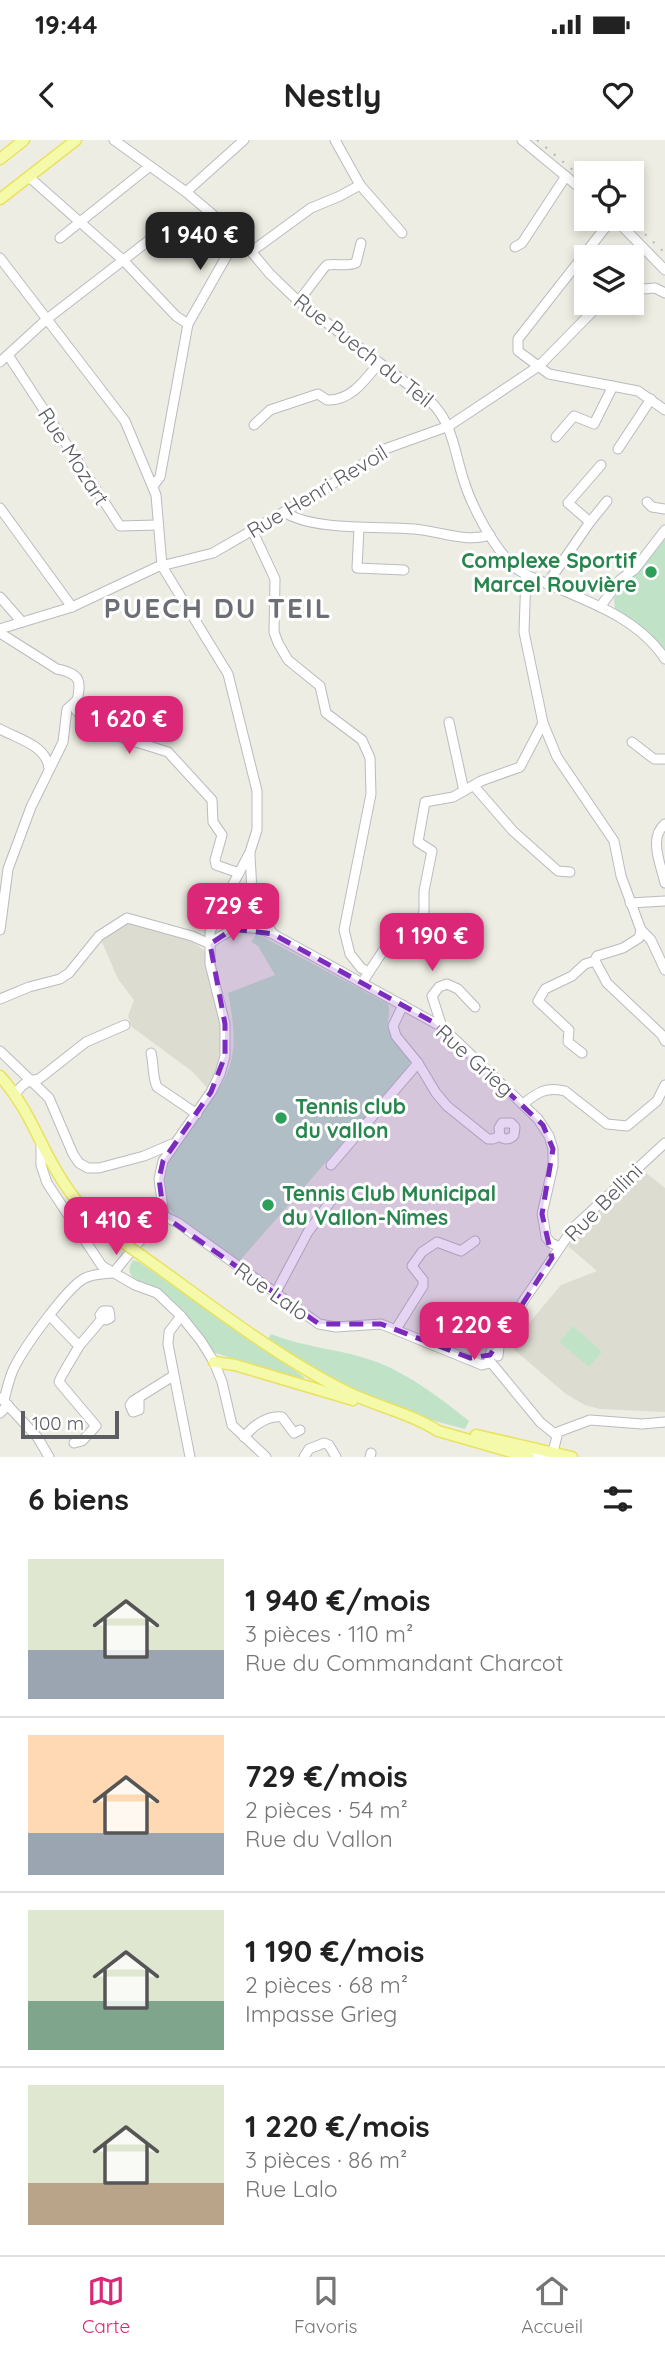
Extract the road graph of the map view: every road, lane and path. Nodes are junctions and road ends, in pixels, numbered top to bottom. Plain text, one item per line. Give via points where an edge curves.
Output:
1 (24, 140) edge
2 (76, 140) edge
3 (114, 140) edge
4 (244, 140) edge
5 (335, 140) edge
6 (522, 140) edge
7 (0, 159) edge
8 (150, 166) junction
9 (566, 176) junction
10 (29, 177) junction
11 (574, 183) edge
12 (360, 185) junction
13 (186, 192) junction
14 (0, 199) edge
15 (80, 221) junction
16 (161, 231) dead end
17 (604, 231) edge
18 (630, 231) edge
19 (402, 233) dead end
20 (238, 236) junction
21 (60, 238) dead end
22 (361, 243) dead end
23 (515, 247) dead end
24 (252, 251) junction
25 (123, 260) junction
26 (1, 263) edge
27 (665, 270) edge
28 (644, 289) edge
29 (665, 293) edge
30 (298, 301) junction
31 (589, 315) edge
32 (47, 319) junction
33 (188, 324) junction
34 (8, 355) junction
35 (0, 362) edge
36 (379, 363) junction
37 (537, 367) junction
38 (613, 386) junction
39 (650, 399) junction
40 (665, 410) edge
41 (254, 425) dead end
42 (449, 426) junction
43 (556, 437) dead end
44 (618, 449) dead end
45 (601, 465) dead end
46 (153, 486) junction
47 (607, 501) dead end
48 (647, 502) dead end
49 (0, 508) edge
50 (665, 509) edge
51 (284, 512) junction
52 (590, 522) junction
53 (157, 525) junction
54 (359, 528) junction
55 (252, 530) junction
56 (665, 530) edge
57 (490, 534) junction
58 (162, 566) junction
59 (404, 570) dead end
60 (526, 574) junction
61 (547, 584) junction
62 (0, 597) edge
63 (72, 607) junction
64 (600, 607) junction
65 (22, 622) junction
66 (0, 631) edge
67 (665, 659) edge
68 (77, 699) junction
69 (449, 722) dead end
70 (543, 723) junction
71 (0, 729) edge
72 (632, 742) dead end
73 (665, 759) edge
74 (49, 768) junction
75 (474, 786) junction
76 (464, 792) junction
77 (665, 824) edge
78 (250, 852) junction
79 (570, 872) dead end
80 (239, 873) junction
81 (665, 883) edge
82 (225, 899) junction
83 (665, 901) edge
84 (630, 903) junction
85 (251, 904) junction
86 (217, 914) junction
87 (233, 929) junction
88 (0, 930) edge
89 (641, 930) junction
90 (210, 932) junction
91 (274, 934) junction
92 (192, 936) junction
93 (210, 944) junction
94 (595, 961) junction
95 (665, 970) edge
96 (369, 972) junction
97 (362, 983) junction
98 (0, 999) edge
99 (403, 1005) junction
100 (475, 1007) dead end
101 (125, 1025) dead end
102 (442, 1027) junction
103 (665, 1041) edge
104 (0, 1051) edge
105 (151, 1053) dead end
106 (582, 1054) dead end
107 (418, 1063) junction
108 (30, 1080) junction
109 (2, 1082) edge
110 (665, 1085) edge
111 (15, 1094) junction
112 (523, 1104) junction
113 (197, 1114) junction
114 (500, 1136) dead end
115 (41, 1138) junction
116 (665, 1143) edge
117 (173, 1144) junction
118 (144, 1156) junction
119 (331, 1166) dead end
120 (160, 1172) junction
121 (336, 1194) dead end
122 (164, 1216) junction
123 (544, 1224) junction
124 (546, 1237) junction
125 (566, 1238) junction
126 (475, 1241) dead end
127 (560, 1247) junction
128 (552, 1258) junction
129 (114, 1272) junction
130 (275, 1294) junction
131 (50, 1316) junction
132 (181, 1316) junction
133 (102, 1319) dead end
134 (396, 1329) junction
135 (79, 1346) junction
136 (493, 1359) junction
137 (214, 1362) junction
138 (173, 1376) junction
139 (139, 1398) dead end
140 (4, 1400) edge
141 (0, 1413) edge
142 (404, 1415) junction
143 (665, 1422) edge
144 (426, 1423) junction
145 (300, 1430) dead end
146 (556, 1435) junction
147 (244, 1437) junction
148 (74, 1443) dead end
149 (496, 1453) edge
150 (550, 1455) edge
151 (340, 1456) edge
152 (518, 1456) edge
153 (49, 1457) edge
154 (190, 1457) edge
155 (266, 1457) edge
156 (304, 1457) edge
157 (572, 1457) edge

1 - 7 main road
2 - 10 main road
3 - 8 street, Rue Puech du Teil
4 - 13 street
5 - 12 street
6 - 9 street
8 - 13 street, Rue Puech du Teil
8 - 15 street
9 - 11 street
9 - 23 street
10 - 14 main road
10 - 15 street
12 - 19 street
12 - 24 street via 311,208
13 - 20 street, Rue Puech du Teil
15 - 21 street
15 - 25 street
16 - 25 street
17 - 37 street via 518,339 518,351
18 - 27 street
20 - 24 street, Rue Puech du Teil
20 - 33 street
22 - 30 street via 356,263 322,268
24 - 30 street, Rue Puech du Teil
25 - 32 street
25 - 33 street
26 - 32 street
28 - 29 street
30 - 36 street, Rue Puech du Teil
31 - 37 street, Rue Henri Revoil
32 - 34 street
32 - 46 street via 125,421
33 - 46 street via 160,477
34 - 35 street
34 - 53 street, Rue Mozart via 120,526
36 - 41 street via 358,388 341,398 327,400 318,394 270,410
36 - 42 street, Rue Puech du Teil via 430,401
37 - 38 street via 549,374
37 - 42 street, Rue Henri Revoil
38 - 39 street via 638,391
38 - 43 street via 593,424 574,416
39 - 40 street
39 - 44 street
42 - 51 street, Rue Henri Revoil via 384,449
42 - 57 street, Rue Puech du Teil via 463,480
45 - 52 street via 568,503
46 - 53 street
47 - 52 street
48 - 50 street
49 - 63 street
51 - 54 street via 294,519
51 - 55 street, Rue Henri Revoil
52 - 61 street
53 - 58 street
54 - 57 street via 414,529 473,538
54 - 59 street via 357,568
55 - 58 street, Rue Henri Revoil via 213,554
55 - 96 street via 275,579 278,643 288,660 320,687 326,713 362,740 370,758 371,794 344,930 350,954
56 - 64 street
57 - 60 street, Rue Puech du Teil
58 - 63 street, Rue Henri Revoil
58 - 78 street via 228,674 257,791 257,830
60 - 61 street
60 - 70 street via 524,632
61 - 64 street
62 - 65 street
63 - 65 street, Rue Henri Revoil
64 - 67 street via 651,640
65 - 66 street, Rue Henri Revoil
66 - 68 street via 78,678
68 - 74 street via 67,709 63,742
68 - 80 street via 76,710 88,724 169,751 212,800 214,822 222,835 216,865
69 - 76 street
70 - 75 street via 520,767
70 - 84 street via 557,757 614,841
71 - 74 street via 33,745
72 - 73 street via 654,760
74 - 88 street via 8,869
75 - 76 street
75 - 79 street via 513,831 558,871
76 - 96 street via 425,802 418,842 432,852 422,920 390,950 385,948
77 - 81 street via 656,844
78 - 80 street
78 - 85 street
80 - 82 street
82 - 85 street via 239,897
82 - 86 street
83 - 84 street
84 - 89 street
85 - 87 street via 247,918
85 - 91 street, Rue Grieg
86 - 87 street
86 - 90 street
87 - 91 street, Rue Grieg
87 - 93 street
89 - 94 street via 632,943 597,956
89 - 95 street
90 - 92 street
90 - 93 street
91 - 97 street, Rue Grieg
92 - 93 street
92 - 98 street via 127,918 99,936 60,979
93 - 113 street via 226,1042 220,1074
94 - 103 street via 602,977
94 - 106 street via 545,989 538,1001 569,1030 568,1042
96 - 97 street
97 - 99 street, Rue Grieg
99 - 102 street, Rue Grieg
99 - 107 street via 393,1026
100 - 102 street via 458,989 447,984 439,987 432,996
101 - 108 street via 86,1042 39,1079
102 - 112 street, Rue Grieg
104 - 108 street
105 - 113 street via 157,1087
107 - 114 street via 447,1106 488,1139
107 - 119 street
108 - 111 street
108 - 118 street via 49,1098 79,1163 99,1168
109 - 111 main road
110 - 112 street via 657,1101 627,1126 607,1124 556,1089 541,1091
111 - 115 main road
112 - 123 street, Rue Grieg via 543,1125 553,1149
113 - 117 street
115 - 129 street via 41,1165 47,1183 102,1266
115 - 142 main road, bridge via 67,1189 109,1233 282,1356 346,1392
116 - 125 street, Rue Bellini
117 - 118 street
117 - 120 street
118 - 120 street
120 - 122 street
121 - 130 street via 308,1232
122 - 129 street
122 - 130 street, Rue Lalo
123 - 124 street, Rue Grieg
123 - 125 street via 553,1234
124 - 127 street
124 - 128 street, Rue Grieg
125 - 127 street, Rue Bellini
126 - 134 street via 461,1251 437,1242 422,1252 412,1266 424,1286
127 - 128 street, Rue Bellini
128 - 136 street, Rue Bellini via 500,1336
129 - 131 street via 86,1277
129 - 132 street via 157,1293
130 - 134 street, Rue Lalo via 319,1324 373,1323
131 - 135 street
131 - 140 street via 17,1361
132 - 137 street
132 - 138 street via 169,1332
133 - 135 street
134 - 136 street, Rue Lalo via 482,1365
135 - 148 street via 58,1380 96,1426
136 - 146 street via 502,1379
137 - 142 main road
137 - 147 street via 232,1425
138 - 139 street
138 - 154 street
140 - 141 street
140 - 153 street
142 - 144 main road
143 - 146 street via 590,1420
144 - 149 main road
144 - 150 main road
145 - 147 street via 294,1433 276,1416 253,1426
146 - 150 street
147 - 155 street
149 - 152 main road
150 - 152 street
150 - 157 main road
151 - 156 street via 324,1443 309,1449

